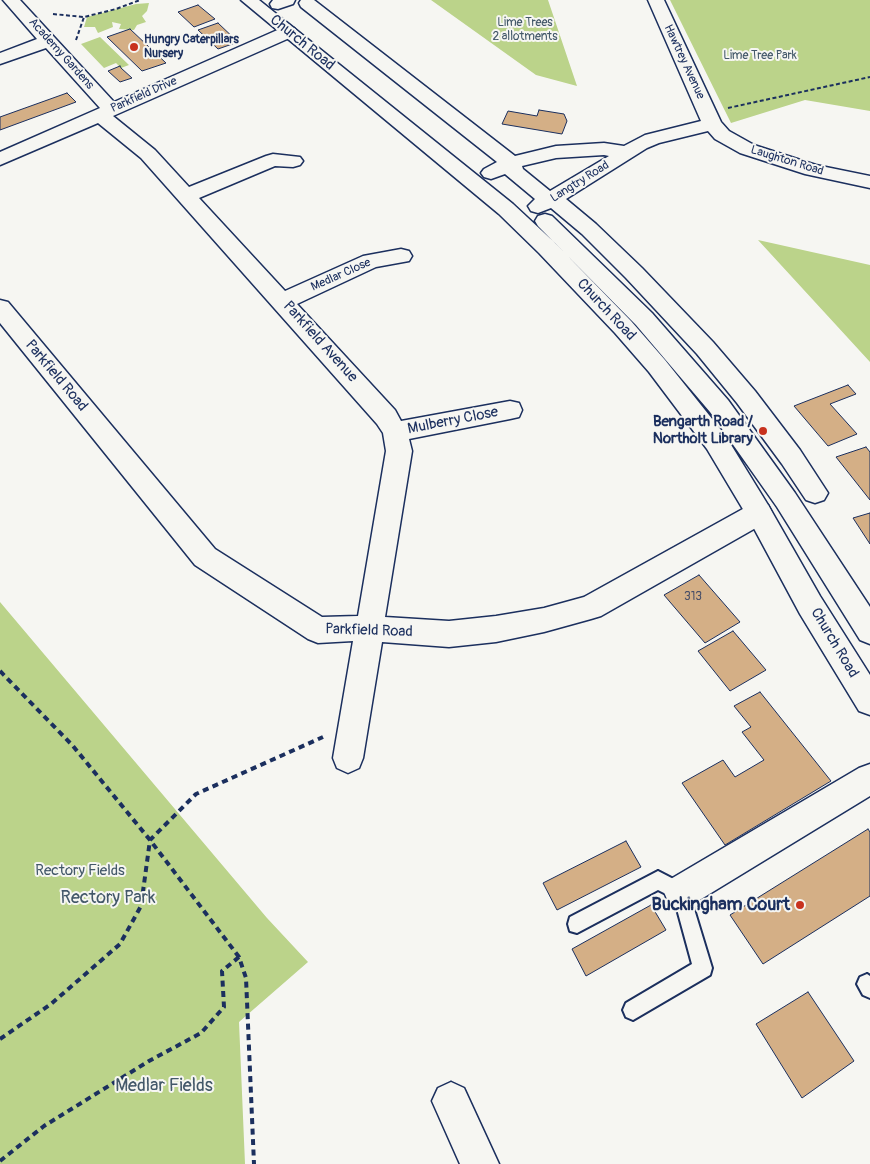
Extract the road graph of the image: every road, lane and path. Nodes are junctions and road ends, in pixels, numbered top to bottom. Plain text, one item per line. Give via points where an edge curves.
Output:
1 (12, 0) edge
2 (140, 0) edge
3 (249, 0) edge
4 (656, 0) edge
5 (280, 1) edge
6 (307, 3) dead end
7 (46, 13) dead end
8 (84, 17) junction
9 (288, 32) junction
10 (49, 41) junction
11 (74, 43) dead end
12 (0, 59) edge
13 (870, 77) edge
14 (105, 112) junction
15 (717, 116) junction
16 (461, 149) dead end
17 (626, 152) junction
18 (0, 159) edge
19 (293, 161) dead end
20 (511, 163) junction
21 (484, 167) joint
22 (870, 182) edge
23 (185, 196) junction
24 (554, 199) junction
25 (532, 209) junction
26 (401, 256) dead end
27 (283, 301) junction
28 (0, 308) edge
29 (510, 410) dead end
30 (395, 432) junction
31 (815, 493) dead end
32 (759, 513) junction
33 (368, 628) junction
34 (870, 631) edge
35 (0, 671) edge
36 (870, 701) edge
37 (353, 723) junction
38 (348, 758) dead end
39 (870, 779) edge
40 (150, 840) junction
41 (681, 892) junction
42 (577, 924) dead end
43 (239, 957) junction
44 (633, 1010) dead end
45 (0, 1038) edge
46 (451, 1101) dead end
47 (0, 1161) edge
48 (254, 1164) edge
49 (480, 1164) edge

1 - 10 main road, Academy Gardens
2 - 8 path
3 - 9 main road, Church Road
4 - 15 main road, Hawtrey Avenue
5 - 16 main road, Church Road
6 - 20 main road
7 - 8 path
8 - 11 path
9 - 14 main road, Parkfield Drive
9 - 32 main road, Church Road via 481,188 590,291 695,414
10 - 12 main road
10 - 14 main road, Academy Gardens
13 - 15 path
14 - 18 main road, Parkfield Drive
14 - 23 main road, Parkfield Avenue
15 - 17 main road, Langtry Road via 652,139
15 - 22 main road, Laughton Road via 722,135 747,149 812,170
17 - 20 main road, Langtry Road via 604,149 556,152
17 - 24 main road, Langtry Road
19 - 23 main road via 273,160
20 - 21 main road, Langtry Road
20 - 24 main road via 514,172 544,196
21 - 25 main road, Church Road
23 - 27 main road, Parkfield Avenue
24 - 25 main road, Langtry Road
24 - 31 main road via 634,272 705,348 768,425
25 - 34 main road, Church Road via 637,312 719,406 786,500
26 - 27 main road, Medlar Close via 371,261
27 - 30 main road, Parkfield Avenue via 386,417
28 - 33 main road, Parkfield Road via 205,556 318,630
29 - 30 main road, Mulberry Close
30 - 33 main road, Parkfield Avenue via 399,451
32 - 33 main road, Parkfield Road via 591,607 544,620 449,634
32 - 36 main road, Church Road via 810,605
33 - 37 main road, Parkfield Avenue
35 - 40 path via 73,746
37 - 38 main road, Parkfield Avenue
37 - 40 path via 196,794
39 - 41 main road
40 - 43 path
40 - 45 path via 141,906 120,944 51,1004
41 - 42 lane via 658,880
41 - 44 lane via 703,968
43 - 47 path via 222,971 224,1007 201,1033 44,1126
43 - 48 path via 246,978
46 - 49 main road

